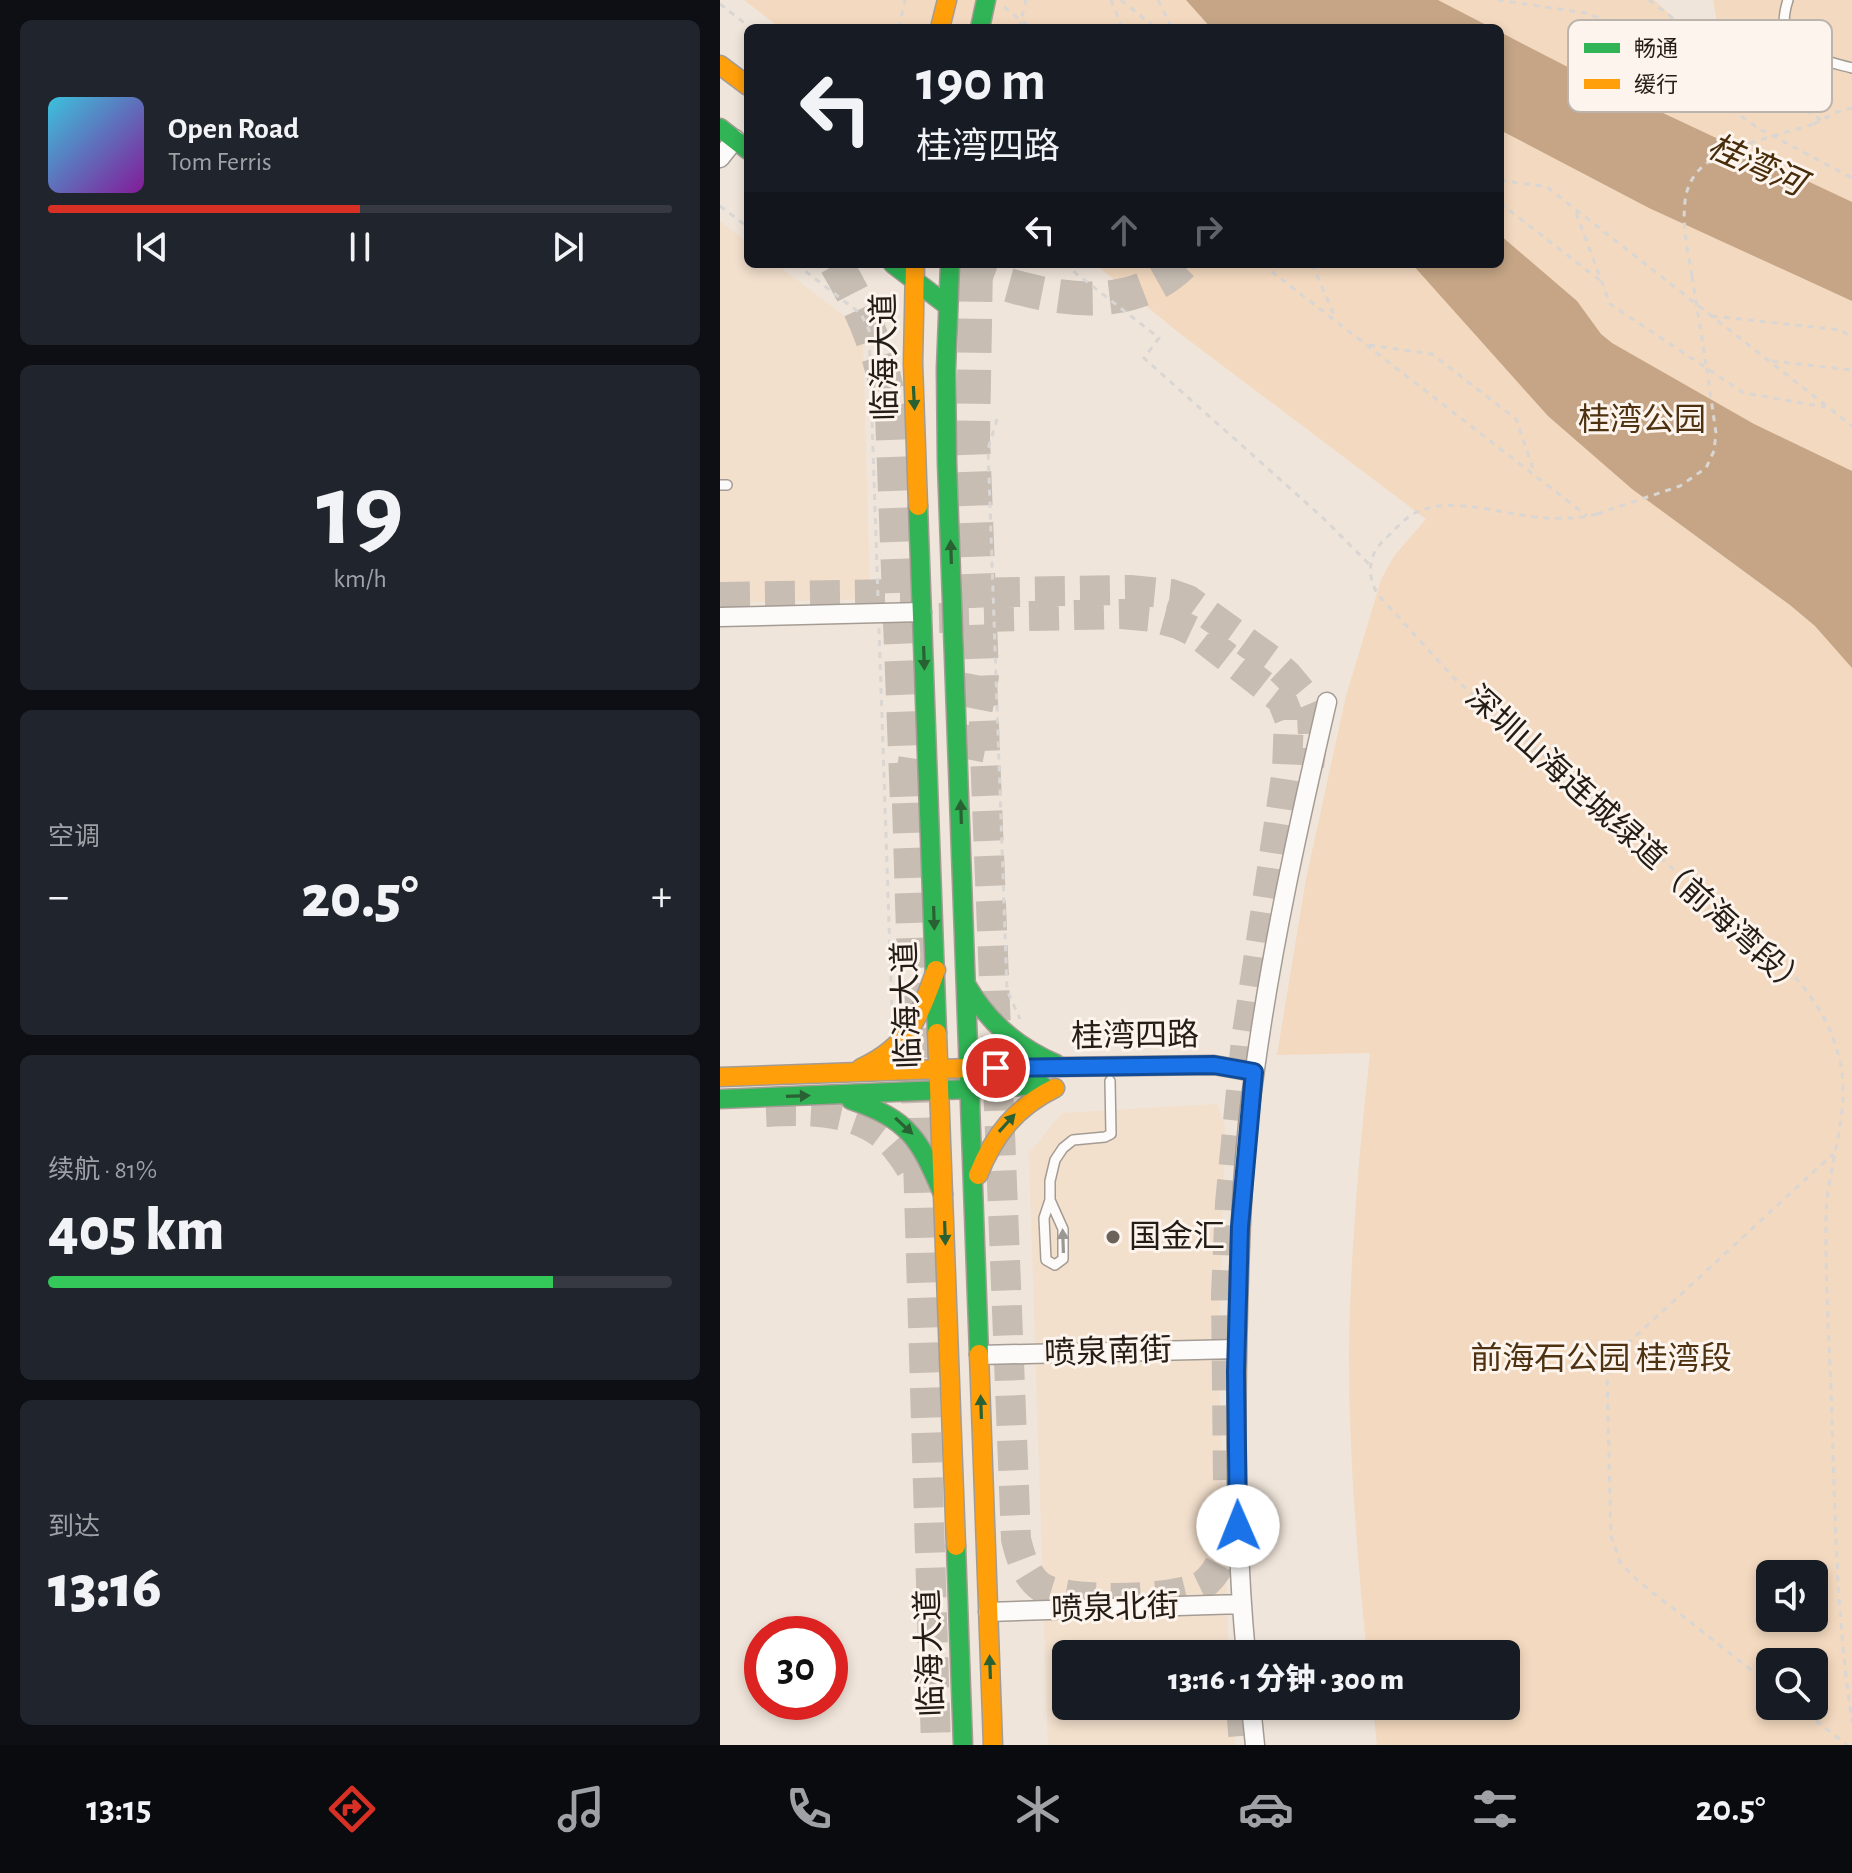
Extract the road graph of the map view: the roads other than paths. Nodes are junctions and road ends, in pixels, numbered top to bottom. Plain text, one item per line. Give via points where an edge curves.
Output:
1 (947, 0) edge
2 (986, 0) edge
3 (1788, 0) edge
4 (1783, 20) edge
5 (941, 24) edge
6 (981, 24) edge
7 (1832, 63) edge
8 (720, 65) edge
9 (1852, 68) edge
10 (744, 83) edge
11 (734, 139) edge
12 (720, 158) edge
13 (950, 268) edge
14 (914, 272) edge
15 (948, 306) junction
16 (922, 612) junction
17 (720, 617) edge
18 (1327, 702) dead end
19 (936, 970) junction
20 (966, 985) junction
21 (969, 1068) junction
22 (939, 1069) junction
23 (1254, 1072) junction
24 (838, 1073) junction
25 (1066, 1076) junction
26 (720, 1077) edge
27 (1110, 1081) junction
28 (970, 1089) junction
29 (940, 1090) junction
30 (834, 1095) junction
31 (720, 1099) edge
32 (974, 1186) junction
33 (943, 1194) junction
34 (1050, 1200) junction
35 (1237, 1349) junction
36 (979, 1355) junction
37 (1242, 1604) junction
38 (988, 1612) junction
39 (1245, 1640) edge
40 (1252, 1720) edge
41 (963, 1745) edge
42 (993, 1745) edge
43 (1255, 1745) edge

1 - 5 main road
2 - 6 main road
3 - 4 lane
7 - 9 lane
8 - 10 main road
11 - 12 street
13 - 15 main road, 临海大道
14 - 15 main road
14 -> 16 main road, 临海大道
20 -> 15 main road, 临海大道 via 947,463
16 - 17 street
16 -> 19 main road, 临海大道
18 - 23 street via 1270,969
19 - 22 main road, 临海大道
19 - 24 main road via 920,1017 898,1047 882,1060
20 - 21 main road, 临海大道
20 - 25 main road via 1005,1035
21 - 22 main road, 桂湾四路
21 - 25 main road, 桂湾四路
21 - 28 main road, 临海大道
22 - 24 main road, 桂湾四路
22 - 29 main road, 临海大道
23 - 25 main road, 桂湾四路 via 1214,1065
23 - 27 main road, 桂湾四路 via 1216,1079
23 - 35 street via 1240,1227
24 - 26 main road, 桂湾四路
25 - 27 main road, 桂湾四路
25 - 28 main road, 桂湾四路
32 -> 25 main road via 994,1138 1009,1119
27 - 34 lane via 1111,1134 1073,1140 1063,1148 1051,1173
28 - 29 main road, 桂湾四路
28 - 32 main road, 临海大道
29 - 30 main road, 桂湾四路
29 - 33 main road, 临海大道
31 -> 30 main road, 桂湾四路
30 -> 33 main road via 903,1122 916,1137
32 - 36 main road, 临海大道
33 -> 41 main road, 临海大道
34 -> 34 lane via 1044,1218 1045,1257 1055,1265 1063,1259 1063,1229
35 - 36 street, 喷泉南街
35 - 37 street
38 -> 36 main road, 临海大道
37 - 38 street, 喷泉北街
37 - 39 street
42 -> 38 main road, 临海大道
40 - 43 street

